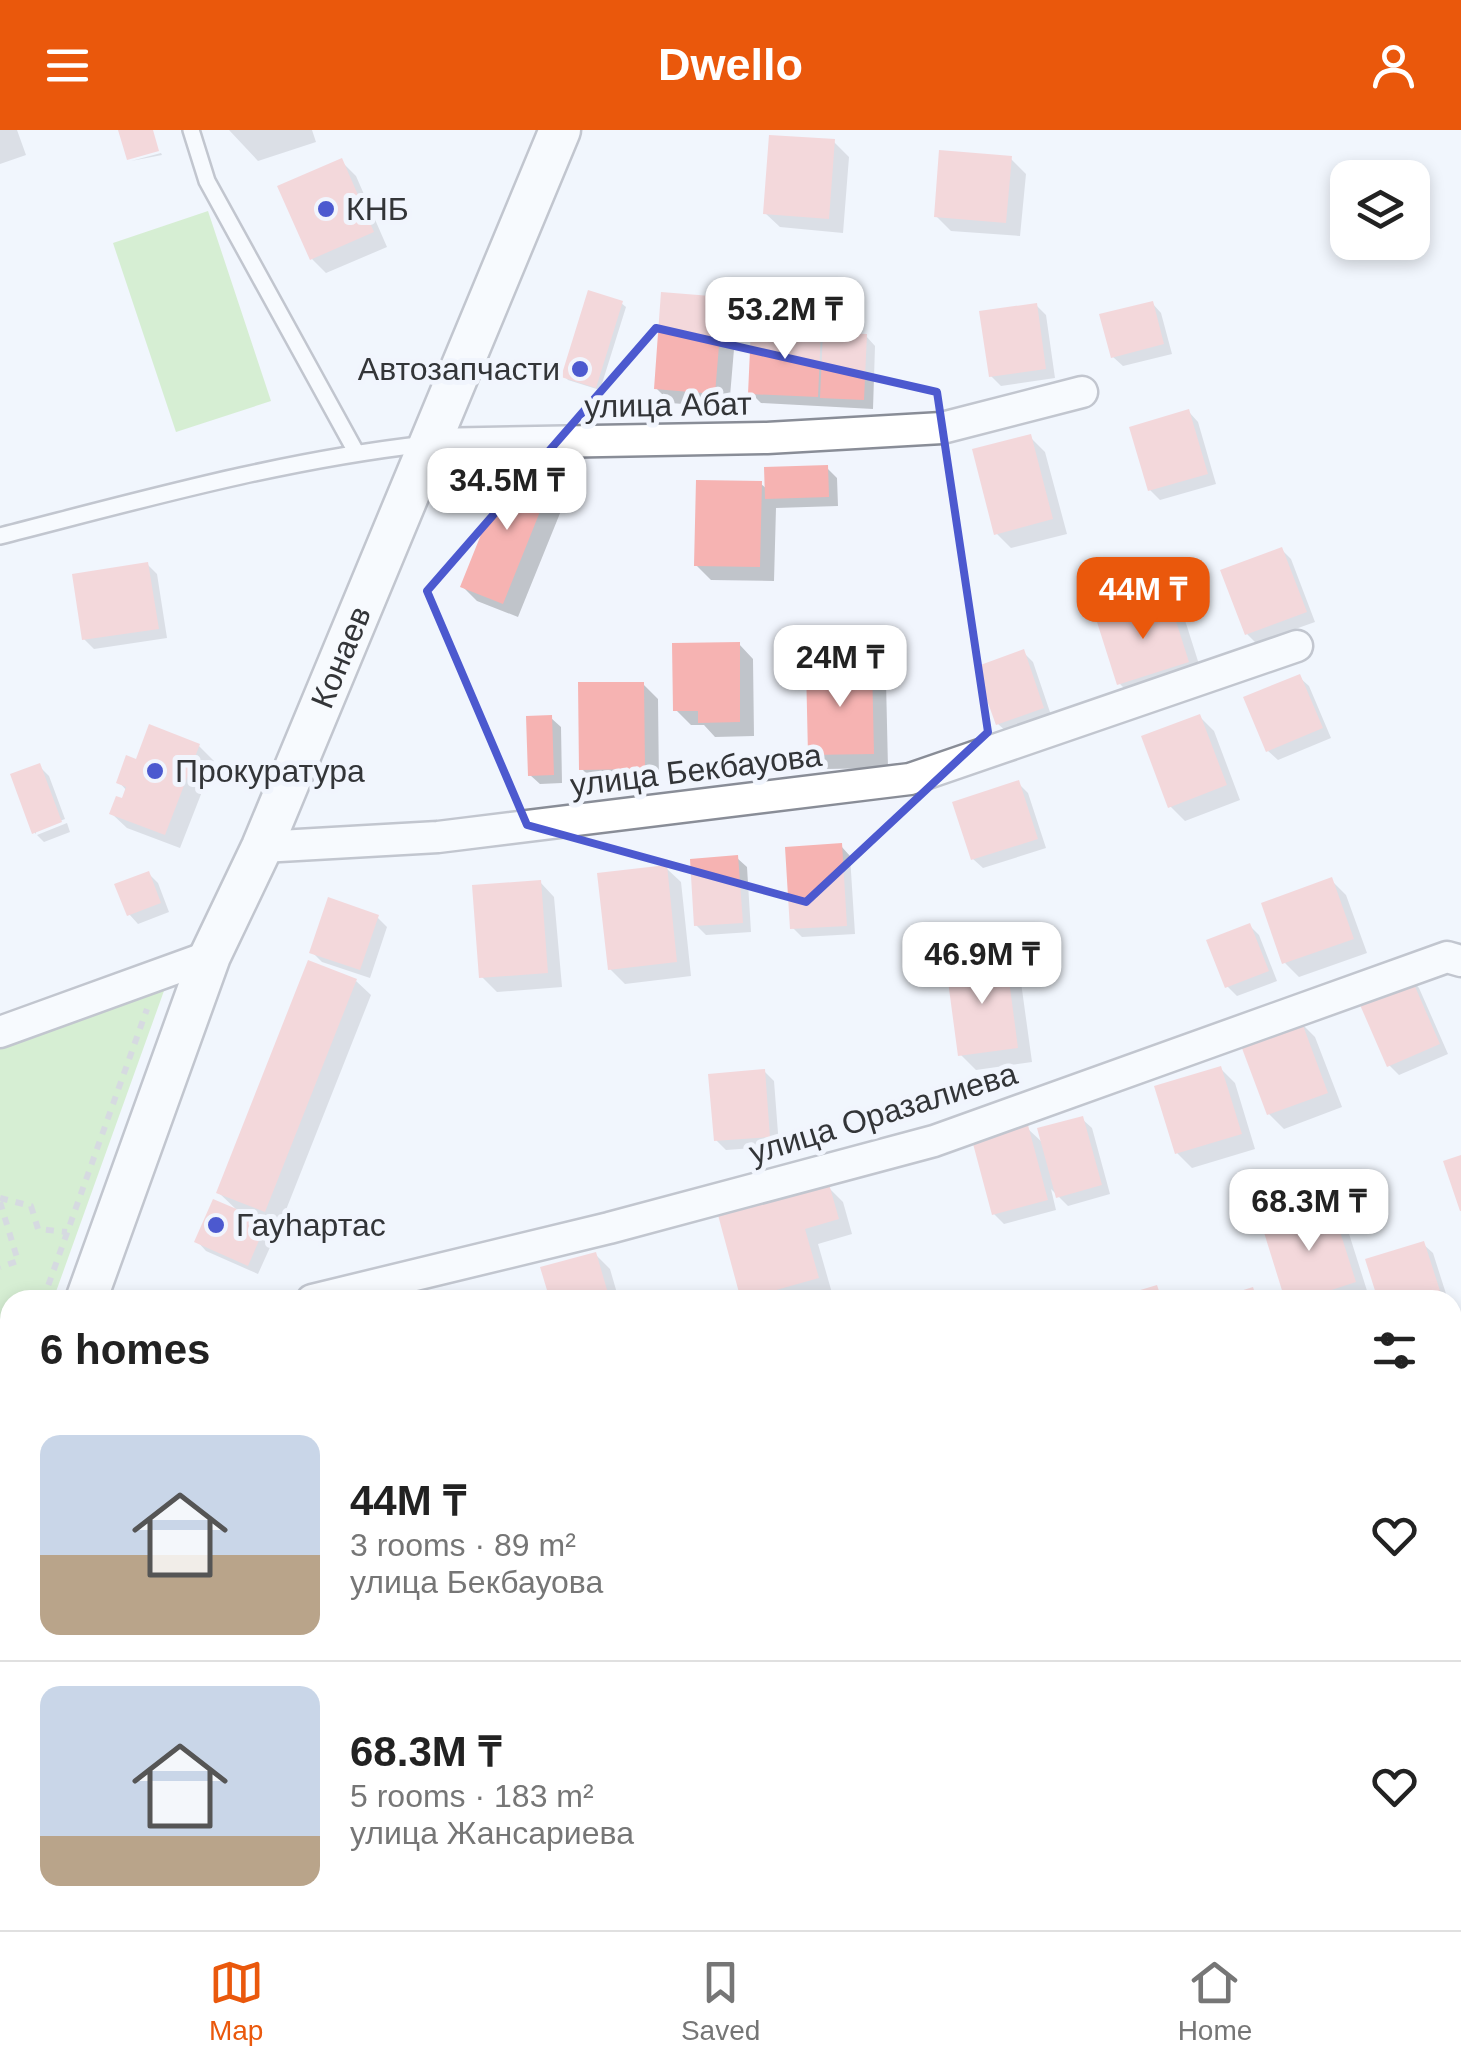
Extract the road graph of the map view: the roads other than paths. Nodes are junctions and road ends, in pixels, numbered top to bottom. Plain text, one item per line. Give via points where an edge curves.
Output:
1 (192, 130) edge
2 (560, 130) edge
3 (1082, 392) dead end
4 (431, 444) junction
5 (356, 452) junction
6 (0, 536) edge
7 (1297, 646) dead end
8 (262, 847) junction
9 (210, 956) junction
10 (1461, 961) edge
11 (0, 1032) edge
12 (90, 1290) edge
13 (353, 1290) edge

1 - 5 lane via 208,181
2 - 4 main road, Конаев
3 - 4 street, улица Абат via 942,428
4 - 5 lane
4 - 8 main road, Конаев
5 - 6 lane
7 - 8 street, улица Бекбауова via 910,779 438,837
8 - 9 main road, Конаев
9 - 11 street
9 - 12 main road, Конаев
10 - 13 street, улица Оразалиева via 1446,957 934,1141

